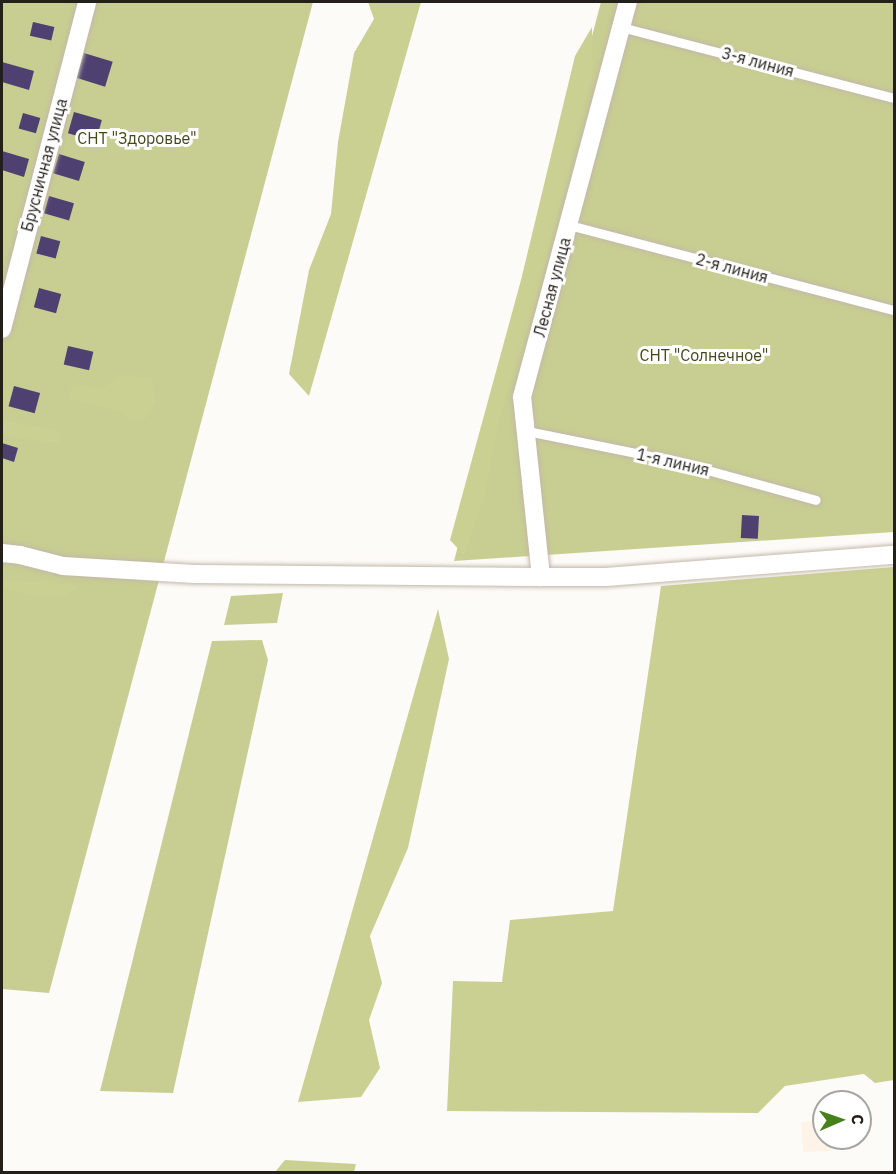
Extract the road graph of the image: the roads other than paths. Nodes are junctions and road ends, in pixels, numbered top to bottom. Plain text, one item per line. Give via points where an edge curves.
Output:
1 (87, 2) edge
2 (628, 2) edge
3 (621, 27) junction
4 (894, 98) edge
5 (568, 225) junction
6 (894, 310) edge
7 (2, 329) edge
8 (527, 431) junction
9 (816, 500) dead end
10 (2, 553) edge
11 (894, 555) edge
12 (541, 577) junction

1 - 7 street, Брусничная улица
2 - 3 street, Лесная улица
3 - 4 lane, 3-я линия
3 - 5 street, Лесная улица
5 - 6 lane, 2-я линия
5 - 8 street, Лесная улица via 522,397
8 - 9 lane, 1-я линия via 670,460
8 - 12 street, Лесная улица
10 - 12 street via 63,566 194,574
11 - 12 street via 606,577

